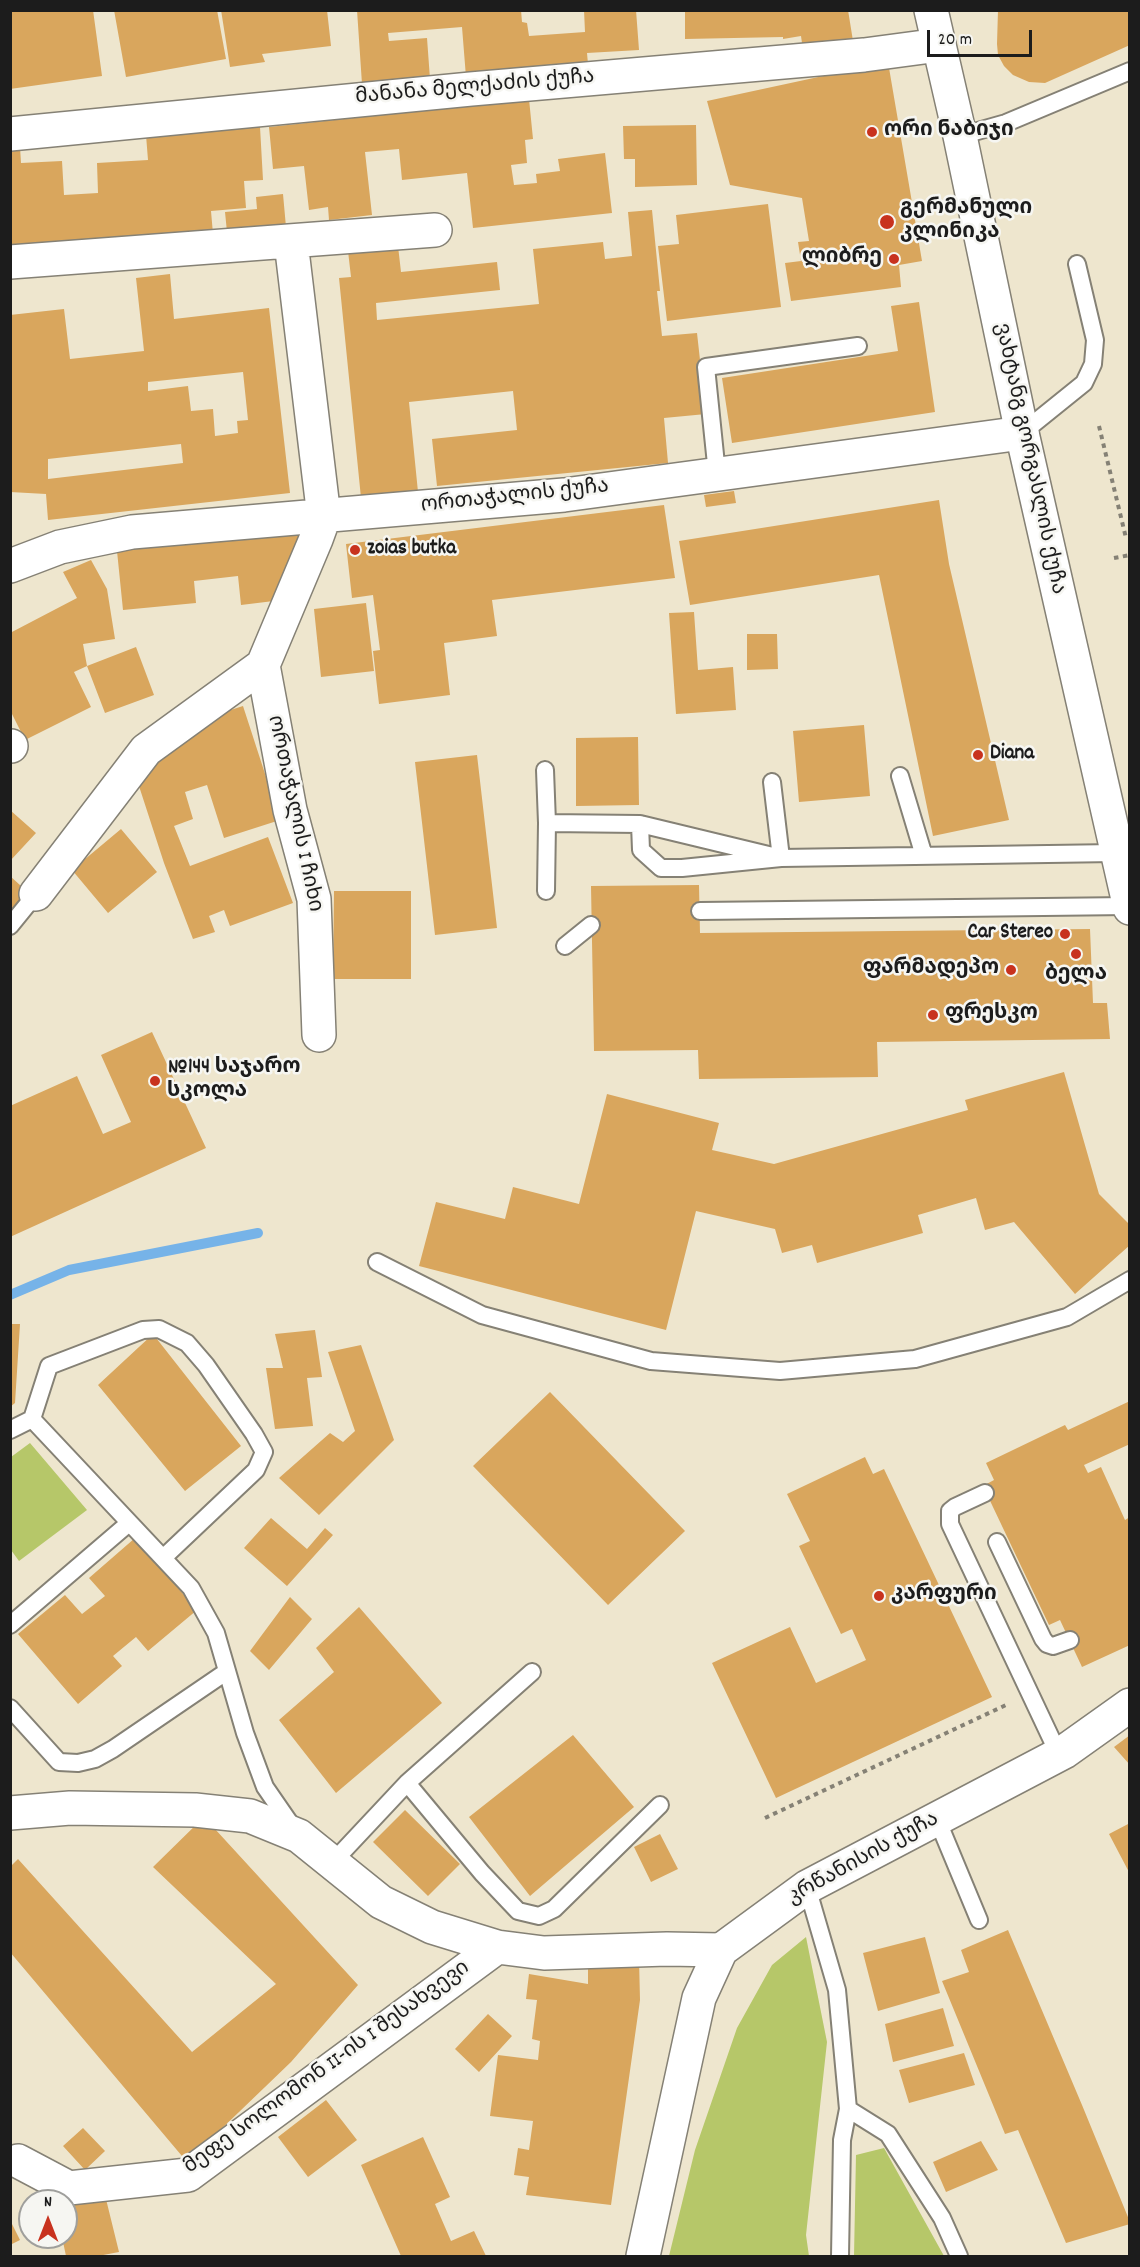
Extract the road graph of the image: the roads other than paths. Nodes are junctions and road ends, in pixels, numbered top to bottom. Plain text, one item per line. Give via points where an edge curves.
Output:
1 (931, 10) edge
2 (939, 45) junction
3 (1130, 71) edge
4 (10, 134) edge
5 (960, 136) junction
6 (435, 230) dead end
7 (291, 242) junction
8 (10, 262) edge
9 (1077, 264) dead end
10 (858, 346) dead end
11 (1022, 433) junction
12 (717, 474) junction
13 (324, 517) junction
14 (10, 566) edge
15 (263, 665) junction
16 (545, 770) dead end
17 (900, 776) dead end
18 (772, 782) dead end
19 (547, 823) junction
20 (640, 824) junction
21 (1115, 852) junction
22 (924, 856) junction
23 (781, 858) junction
24 (546, 891) dead end
25 (36, 894) joint
26 (1129, 907) edge
27 (700, 911) dead end
28 (591, 925) dead end
29 (10, 926) edge
30 (565, 946) dead end
31 (319, 1035) dead end
32 (377, 1262) dead end
33 (1130, 1280) edge
34 (32, 1419) junction
35 (10, 1430) edge
36 (985, 1493) dead end
37 (129, 1523) junction
38 (998, 1542) dead end
39 (164, 1558) junction
40 (10, 1625) edge
41 (1070, 1640) dead end
42 (226, 1672) junction
43 (532, 1672) dead end
44 (1130, 1705) edge
45 (10, 1708) edge
46 (1059, 1755) junction
47 (407, 1783) junction
48 (660, 1805) dead end
49 (10, 1813) edge
50 (937, 1819) junction
51 (299, 1836) junction
52 (332, 1863) junction
53 (807, 1887) junction
54 (980, 1920) dead end
55 (496, 1947) junction
56 (721, 1950) junction
57 (848, 2109) junction
58 (18, 2161) dead end
59 (643, 2256) edge
60 (840, 2256) edge
61 (959, 2256) edge

1 - 2 street, ვახტანგ გორგასლის ქუჩა
2 - 4 street, მანანა მელქაძის ქუჩა
2 - 5 street, ვახტანგ გორგასლის ქუჩა
3 - 5 lane via 1006,123
5 - 11 street, ვახტანგ გორგასლის ქუჩა
6 - 7 street
7 - 8 street
7 - 13 street
9 - 11 lane via 1095,340 1093,364 1084,383
10 - 12 lane via 706,367
11 - 12 street, ორთაჭალის ქუჩა
11 - 21 street, ვახტანგ გორგასლის ქუჩა
12 - 13 street, ორთაჭალის ქუჩა via 564,495
13 - 14 street, ორთაჭალის ქუჩა via 132,532 60,547
13 - 15 street
15 - 25 street via 146,750
15 - 31 street, ორთაჭალის I ჩიხი via 290,810 314,899
16 - 19 lane
17 - 22 lane
18 - 23 lane
19 - 20 lane
19 - 24 lane
20 - 23 lane
20 - 23 lane via 641,850 661,868
21 - 22 lane
21 - 26 street, ვახტანგ გორგასლის ქუჩა
22 - 23 lane
25 - 29 lane
26 - 27 lane
28 - 30 lane
32 - 33 lane via 482,1315 651,1361 780,1371 915,1359 1067,1317
34 - 35 lane
34 - 37 lane
34 - 39 lane via 49,1366 143,1330 159,1329 187,1342 264,1452 256,1470
36 - 46 lane via 950,1511 950,1524
37 - 39 lane
37 - 40 lane
38 - 41 lane via 1043,1639 1053,1646
39 - 42 lane via 204,1609 216,1633
42 - 45 lane via 113,1749 78,1763 59,1762
42 - 51 lane via 264,1787
43 - 47 lane
44 - 46 street, კრწანისის ქუჩა
46 - 50 street, კრწანისის ქუჩა
47 - 48 lane via 518,1911 539,1916 554,1909
47 - 52 lane
49 - 51 street via 70,1808 195,1810 250,1816
50 - 53 street, კრწანისის ქუჩა
50 - 54 lane
51 - 52 street
52 - 55 street via 381,1902 432,1928
53 - 56 street, კრწანისის ქუჩა
53 - 57 lane via 837,1990
55 - 56 street via 544,1953
55 - 58 street, მეფე სოლომონ II-ის I შესახვევი via 188,2175 69,2188
56 - 59 street, კრწანისის ქუჩა via 699,1998
57 - 60 lane via 842,2140
57 - 61 lane via 888,2134 942,2218

